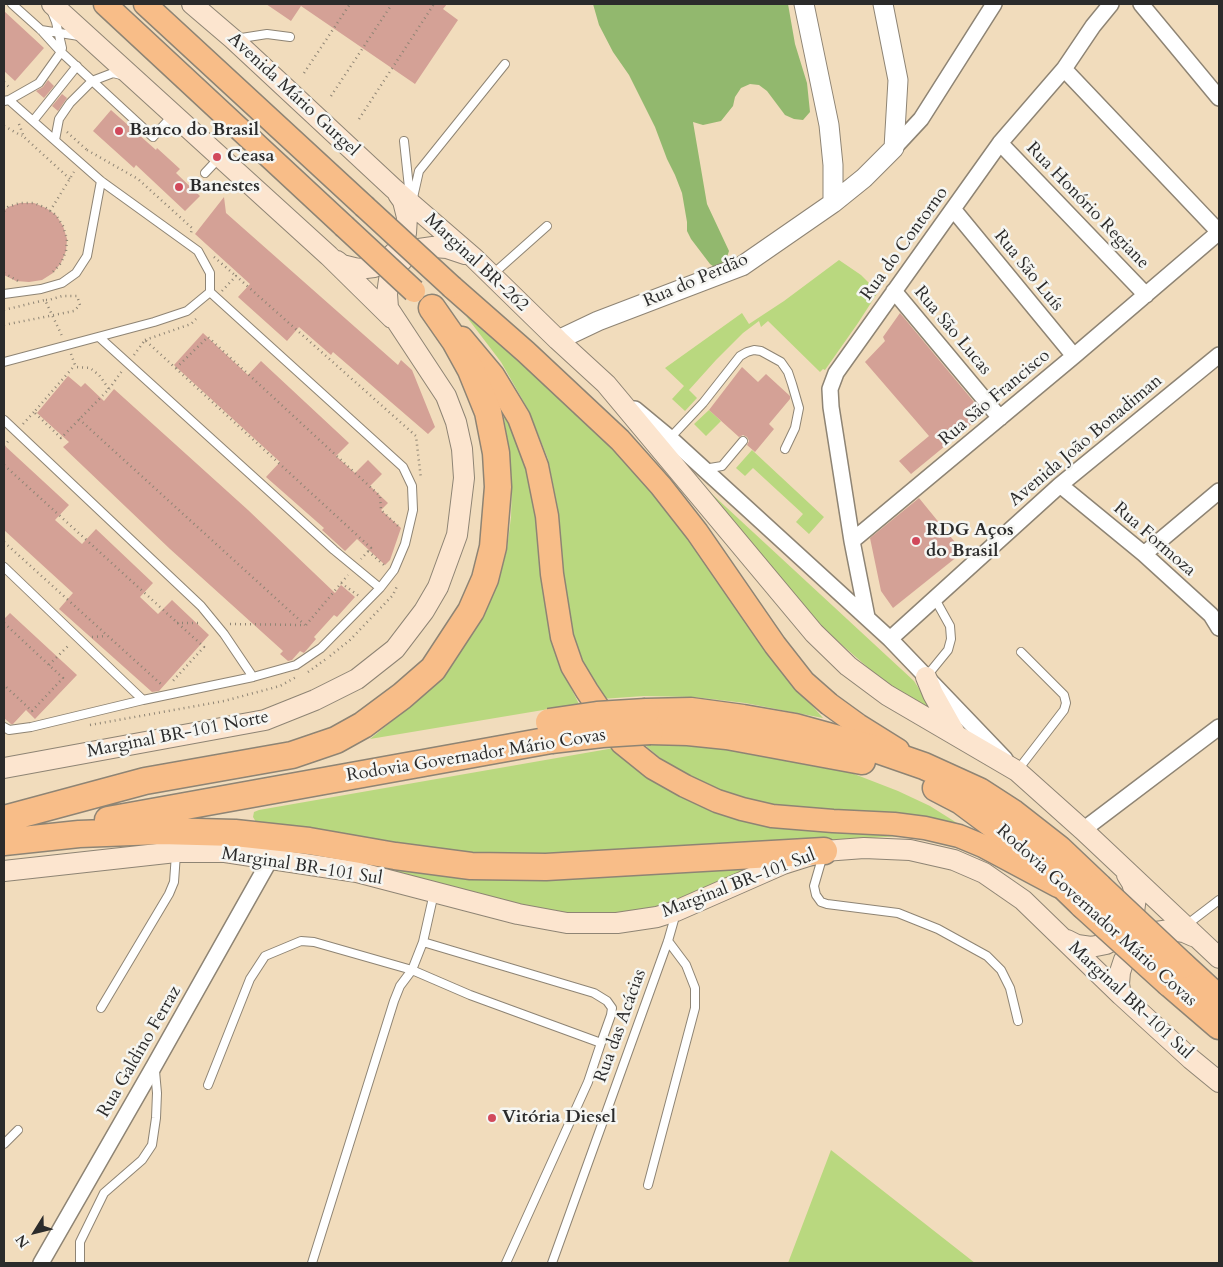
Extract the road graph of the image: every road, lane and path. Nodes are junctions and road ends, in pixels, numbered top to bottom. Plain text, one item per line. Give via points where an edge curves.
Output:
1 (12, 4) edge
2 (48, 4) edge
3 (52, 4) edge
4 (105, 4) edge
5 (145, 4) edge
6 (192, 4) edge
7 (350, 4) edge
8 (392, 4) edge
9 (434, 4) edge
10 (804, 4) edge
11 (883, 4) edge
12 (994, 4) edge
13 (1112, 4) edge
14 (1140, 4) edge
15 (41, 30) junction
16 (59, 33) junction
17 (89, 37) junction
18 (290, 38) dead end
19 (234, 39) junction
20 (61, 52) junction
21 (506, 64) dead end
22 (77, 66) junction
23 (1064, 69) junction
24 (304, 73) dead end
25 (134, 78) junction
26 (92, 81) junction
27 (332, 96) dead end
28 (1219, 98) edge
29 (6, 101) edge
30 (174, 114) junction
31 (359, 120) dead end
32 (33, 121) junction
33 (4, 126) edge
34 (24, 137) dead end
35 (55, 140) junction
36 (404, 141) dead end
37 (1000, 142) junction
38 (894, 148) junction
39 (87, 150) dead end
40 (220, 156) junction
41 (205, 173) dead end
42 (101, 181) junction
43 (393, 188) junction
44 (833, 203) junction
45 (411, 204) junction
46 (953, 209) junction
47 (4, 211) edge
48 (547, 226) dead end
49 (1219, 232) edge
50 (190, 235) dead end
51 (209, 252) dead end
52 (329, 256) junction
53 (474, 258) junction
54 (4, 273) edge
55 (236, 276) junction
56 (491, 276) junction
57 (38, 281) junction
58 (41, 289) junction
59 (894, 291) junction
60 (4, 294) edge
61 (213, 295) junction
62 (1146, 295) junction
63 (423, 299) junction
64 (45, 300) junction
65 (4, 310) edge
66 (52, 315) junction
67 (4, 325) edge
68 (405, 332) junction
69 (100, 337) junction
70 (145, 340) junction
71 (558, 340) junction
72 (66, 345) junction
73 (1219, 355) edge
74 (1074, 356) junction
75 (4, 362) edge
76 (128, 363) junction
77 (75, 365) junction
78 (176, 368) junction
79 (606, 384) junction
80 (109, 389) junction
81 (1000, 418) junction
82 (79, 419) junction
83 (4, 420) edge
84 (670, 438) junction
85 (743, 441) dead end
86 (785, 448) dead end
87 (4, 465) edge
88 (704, 469) junction
89 (422, 482) dead end
90 (1060, 485) junction
91 (1219, 491) edge
92 (401, 528) dead end
93 (852, 541) junction
94 (4, 542) edge
95 (368, 551) junction
96 (1144, 554) junction
97 (390, 560) dead end
98 (354, 567) junction
99 (4, 568) edge
100 (400, 579) dead end
101 (380, 588) junction
102 (934, 599) junction
103 (1215, 612) edge
104 (867, 617) junction
105 (4, 623) edge
106 (177, 623) junction
107 (216, 624) junction
108 (306, 626) junction
109 (1219, 628) edge
110 (890, 639) junction
111 (1021, 652) dead end
112 (253, 677) junction
113 (926, 677) junction
114 (4, 685) edge
115 (143, 700) junction
116 (648, 722) junction
117 (84, 726) dead end
118 (4, 727) edge
119 (1219, 728) edge
120 (550, 731) junction
121 (957, 736) junction
122 (924, 766) junction
123 (4, 768) edge
124 (1017, 771) junction
125 (4, 820) edge
126 (1083, 830) junction
127 (4, 841) edge
128 (824, 851) junction
129 (176, 852) junction
130 (271, 858) junction
131 (1124, 870) junction
132 (4, 871) edge
133 (434, 893) junction
134 (1083, 894) junction
135 (1219, 900) edge
136 (676, 912) junction
137 (1191, 933) junction
138 (1064, 938) junction
139 (668, 941) junction
140 (423, 942) junction
141 (1219, 958) edge
142 (412, 970) junction
143 (1175, 974) junction
144 (1121, 995) junction
145 (1219, 999) edge
146 (101, 1008) dead end
147 (1018, 1022) dead end
148 (1219, 1026) edge
149 (601, 1043) junction
150 (154, 1066) junction
151 (1219, 1082) edge
152 (208, 1085) dead end
153 (18, 1130) dead end
154 (4, 1144) edge
155 (648, 1185) dead end
156 (41, 1263) edge
157 (80, 1263) edge
158 (312, 1263) edge
159 (506, 1263) edge
160 (552, 1263) edge

1 - 15 lane
2 - 16 lane
3 - 17 main road
4 - 63 main road, bridge
5 - 122 main road, Avenida Mário Gurgel, bridge via 620,440 698,532 804,682 858,725
6 - 19 main road, Avenida Mário Gurgel
7 - 24 path
8 - 27 path
9 - 31 path
10 - 44 street via 829,124
11 - 38 street via 898,80
12 - 38 street via 921,119
13 - 23 street, Rua do Contorno
14 - 28 street
15 - 16 lane
15 - 20 lane
16 - 17 lane
16 - 20 lane
17 - 25 main road
18 - 19 lane via 267,34
19 - 43 main road, Avenida Mário Gurgel
20 - 22 lane
20 - 29 lane via 39,83
21 - 45 lane via 419,171
22 - 26 lane
22 - 32 lane
23 - 37 street, Rua do Contorno
23 - 49 street
25 - 26 lane via 113,73
25 - 30 main road
26 - 30 lane via 153,137
26 - 35 lane via 59,119
29 - 32 lane
30 - 40 main road
32 - 35 lane
33 - 34 path
35 - 42 lane
36 - 45 lane
37 - 46 street, Rua do Contorno
37 - 62 street, Rua Honório Regiane
38 - 44 street, Rua do Perdão
39 - 50 path via 138,179 192,228
40 - 41 lane
40 - 52 main road
42 - 58 lane via 87,256 76,273 62,283
42 - 61 lane via 198,251 210,273
43 - 45 main road, Marginal BR-262
43 - 52 main road via 403,201 407,217 406,233 400,248 381,263 358,268 342,265
44 - 71 street, Rua do Perdão via 742,266 598,321
45 - 53 main road, Marginal BR-262
46 - 59 street, Rua do Contorno
46 - 74 street, Rua São Luís
47 - 57 path via 20,203 34,203 56,215 63,226 67,238 61,263 53,273
48 - 56 lane
49 - 62 street, Rua São Francisco
51 - 55 path
52 - 68 main road
53 - 56 main road, Marginal BR-262
53 - 68 main road via 433,247 419,249 406,256 389,280 387,294 388,308
54 - 57 path via 19,281
55 - 61 path
55 - 89 path via 416,436
56 - 71 main road, Marginal BR-262
57 - 58 path
58 - 60 lane
58 - 64 path
59 - 81 street, Rua São Lucas
59 - 93 street, Rua do Contorno via 836,373 830,389
61 - 69 lane via 187,311
61 - 70 path via 191,324
61 - 101 lane via 402,467 412,486 413,510 405,544 394,570
62 - 74 street, Rua São Francisco
63 - 125 highway via 455,341 488,412 496,453 498,487 493,547 485,579 472,611 433,669 363,725 336,740 292,755 145,781
63 - 134 main road via 464,340 492,375 519,418 537,466 562,637 572,666 622,742 653,768 717,801 772,816 894,824 959,836
64 - 65 path
64 - 66 path
64 - 66 path via 77,296 80,305 74,311
66 - 67 path
66 - 72 path
68 - 123 main road, Marginal BR-101 Norte via 446,396 462,449 464,478 457,535 438,587 395,648 357,679 265,720
69 - 72 lane
69 - 76 lane
70 - 76 path
70 - 78 path
71 - 79 main road, Marginal BR-262
72 - 75 lane
72 - 77 path
73 - 90 street, Avenida João Bonadiman
74 - 81 street, Rua São Francisco
76 - 80 path
76 - 98 lane
77 - 80 path via 90,368
77 - 82 path via 34,412 61,438
78 - 92 path via 208,337 380,496 381,510
78 - 95 path via 371,548
79 - 84 street
79 - 121 main road, Marginal BR-262 via 814,633 848,666 887,695
80 - 82 path
81 - 93 street, Rua São Francisco
82 - 108 path
83 - 107 lane via 201,606
84 - 86 lane via 740,356 754,350 781,362 792,384 798,408 795,428
84 - 88 street
85 - 88 lane via 724,464
87 - 106 path
88 - 104 street
90 - 96 street, Rua Formoza
90 - 102 street, Avenida João Bonadiman
91 - 96 street
93 - 104 street
94 - 106 path via 166,688 204,647
95 - 97 path via 385,565
95 - 98 path
96 - 103 street, Rua Formoza
98 - 101 lane
98 - 108 path
99 - 115 lane
100 - 117 path via 393,595 350,640 316,667 280,686 224,701
101 - 112 lane via 321,648 296,665
102 - 110 street, Avenida João Bonadiman
102 - 113 lane via 950,626 951,639 948,650
103 - 109 street, Rua Formoza
104 - 110 street
105 - 114 path via 63,678 32,711
106 - 107 path
107 - 108 path
107 - 112 lane
110 - 113 street
111 - 124 lane via 1064,695 1066,703
112 - 115 lane
113 - 121 main road
113 - 124 street
115 - 118 lane via 31,727 9,730
116 - 120 highway, Rodovia Governador Mário Covas, bridge via 596,715
116 - 122 highway, Rodovia Governador Mário Covas via 691,711 743,718 795,727
116 - 134 highway, Rodovia Governador Mário Covas via 688,732 850,758 900,773 961,801 984,816
119 - 126 street
120 - 125 highway, Rodovia Governador Mário Covas
120 - 127 highway, Rodovia Governador Mário Covas
121 - 124 main road, Marginal BR-262
122 - 134 highway, Rodovia Governador Mário Covas via 979,791 1014,813 1058,849
124 - 126 main road
126 - 131 main road
127 - 128 highway via 160,831 235,833 470,866 546,867
128 - 136 main road, Marginal BR-101 Sul via 783,864
128 - 138 main road, Marginal BR-101 Sul via 864,848 910,850 954,860 1005,886
128 - 147 lane via 814,886 821,902 898,912 987,956 1001,970 1010,988
129 - 130 main road, Marginal BR-101 Sul via 225,852
129 - 132 main road, Marginal BR-101 Sul
129 - 146 lane via 170,894
130 - 133 main road, Marginal BR-101 Sul via 357,872
130 - 150 street, Rua Galdino Ferraz
131 - 137 main road
131 - 138 main road via 1136,897 1129,926 1119,937 1091,947 1077,945
133 - 136 main road, Marginal BR-101 Sul via 567,923 617,923
133 - 140 lane
134 - 143 highway, Rodovia Governador Mário Covas, bridge
135 - 137 lane
136 - 139 lane, Rua das Acácias
137 - 141 main road
137 - 144 main road via 1170,930 1142,938 1124,960 1120,972
138 - 144 main road, Marginal BR-101 Sul
139 - 155 lane via 686,965 695,988 695,1008
139 - 160 lane, Rua das Acácias
140 - 142 lane
140 - 149 lane via 594,994 612,1008
142 - 149 lane
142 - 152 lane via 314,942 302,941 265,956 250,979
142 - 158 lane via 394,1001
143 - 145 highway, Rodovia Governador Mário Covas
143 - 148 highway, Rodovia Governador Mário Covas
144 - 151 main road, Marginal BR-101 Sul
149 - 159 lane via 588,1082
150 - 156 street, Rua Galdino Ferraz
150 - 157 lane via 157,1093 152,1144 142,1160 104,1193 80,1242
153 - 154 lane

